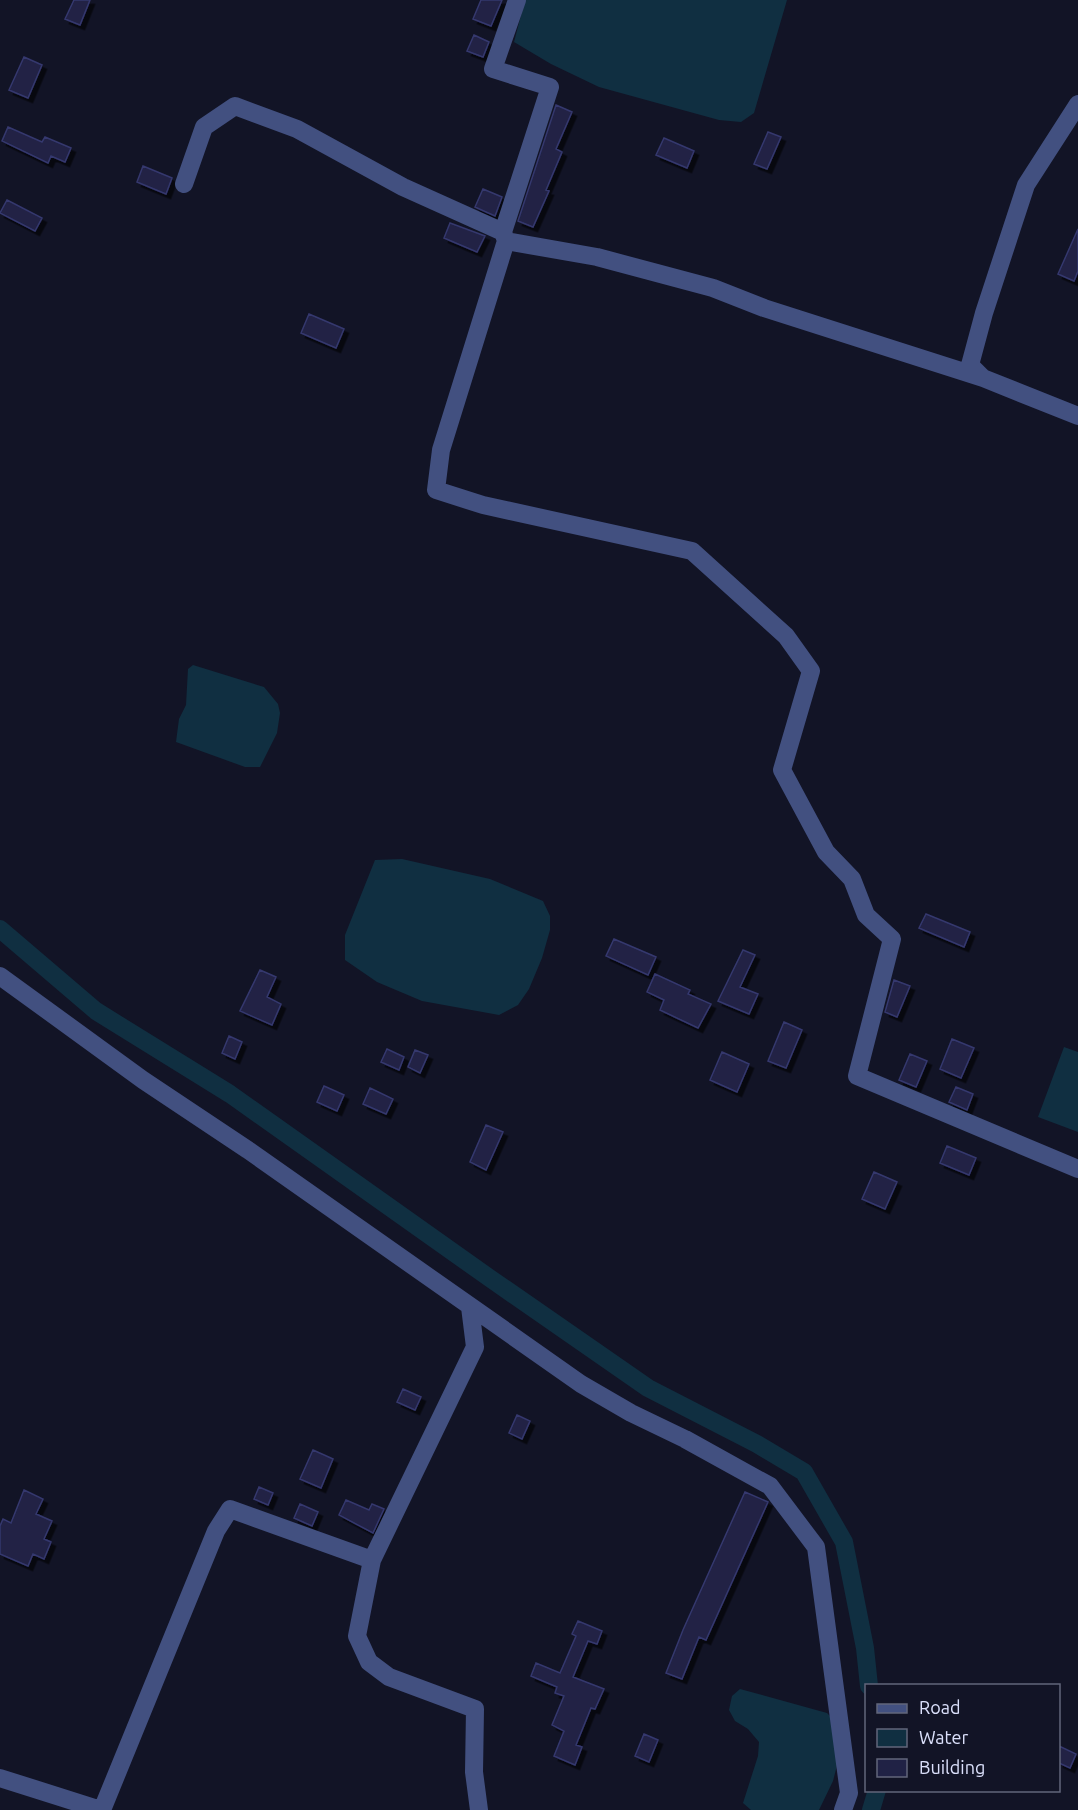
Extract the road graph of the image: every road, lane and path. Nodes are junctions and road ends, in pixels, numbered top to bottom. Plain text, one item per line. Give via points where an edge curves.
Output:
1 (518, 0) edge
2 (1078, 104) edge
3 (184, 184) dead end
4 (504, 236) junction
5 (983, 378) junction
6 (1078, 416) edge
7 (0, 976) edge
8 (1078, 1169) edge
9 (470, 1307) junction
10 (372, 1560) junction
11 (0, 1778) edge
12 (101, 1810) edge
13 (479, 1810) edge
14 (843, 1810) edge

1 - 4 street via 493,69 550,87
2 - 5 street via 1026,185 970,365
3 - 4 street via 204,127 235,106 297,129
4 - 5 street via 713,288
4 - 8 street via 441,450 436,490 692,551 786,636 811,671 782,770 826,852 852,879 866,915 892,939 858,1077
5 - 6 street
7 - 9 street
9 - 10 street via 475,1347
9 - 14 street via 581,1384 770,1486 816,1547 849,1793
10 - 12 street via 230,1509 216,1531
10 - 13 street via 357,1636 369,1662 389,1677 475,1709 474,1773
11 - 12 street

